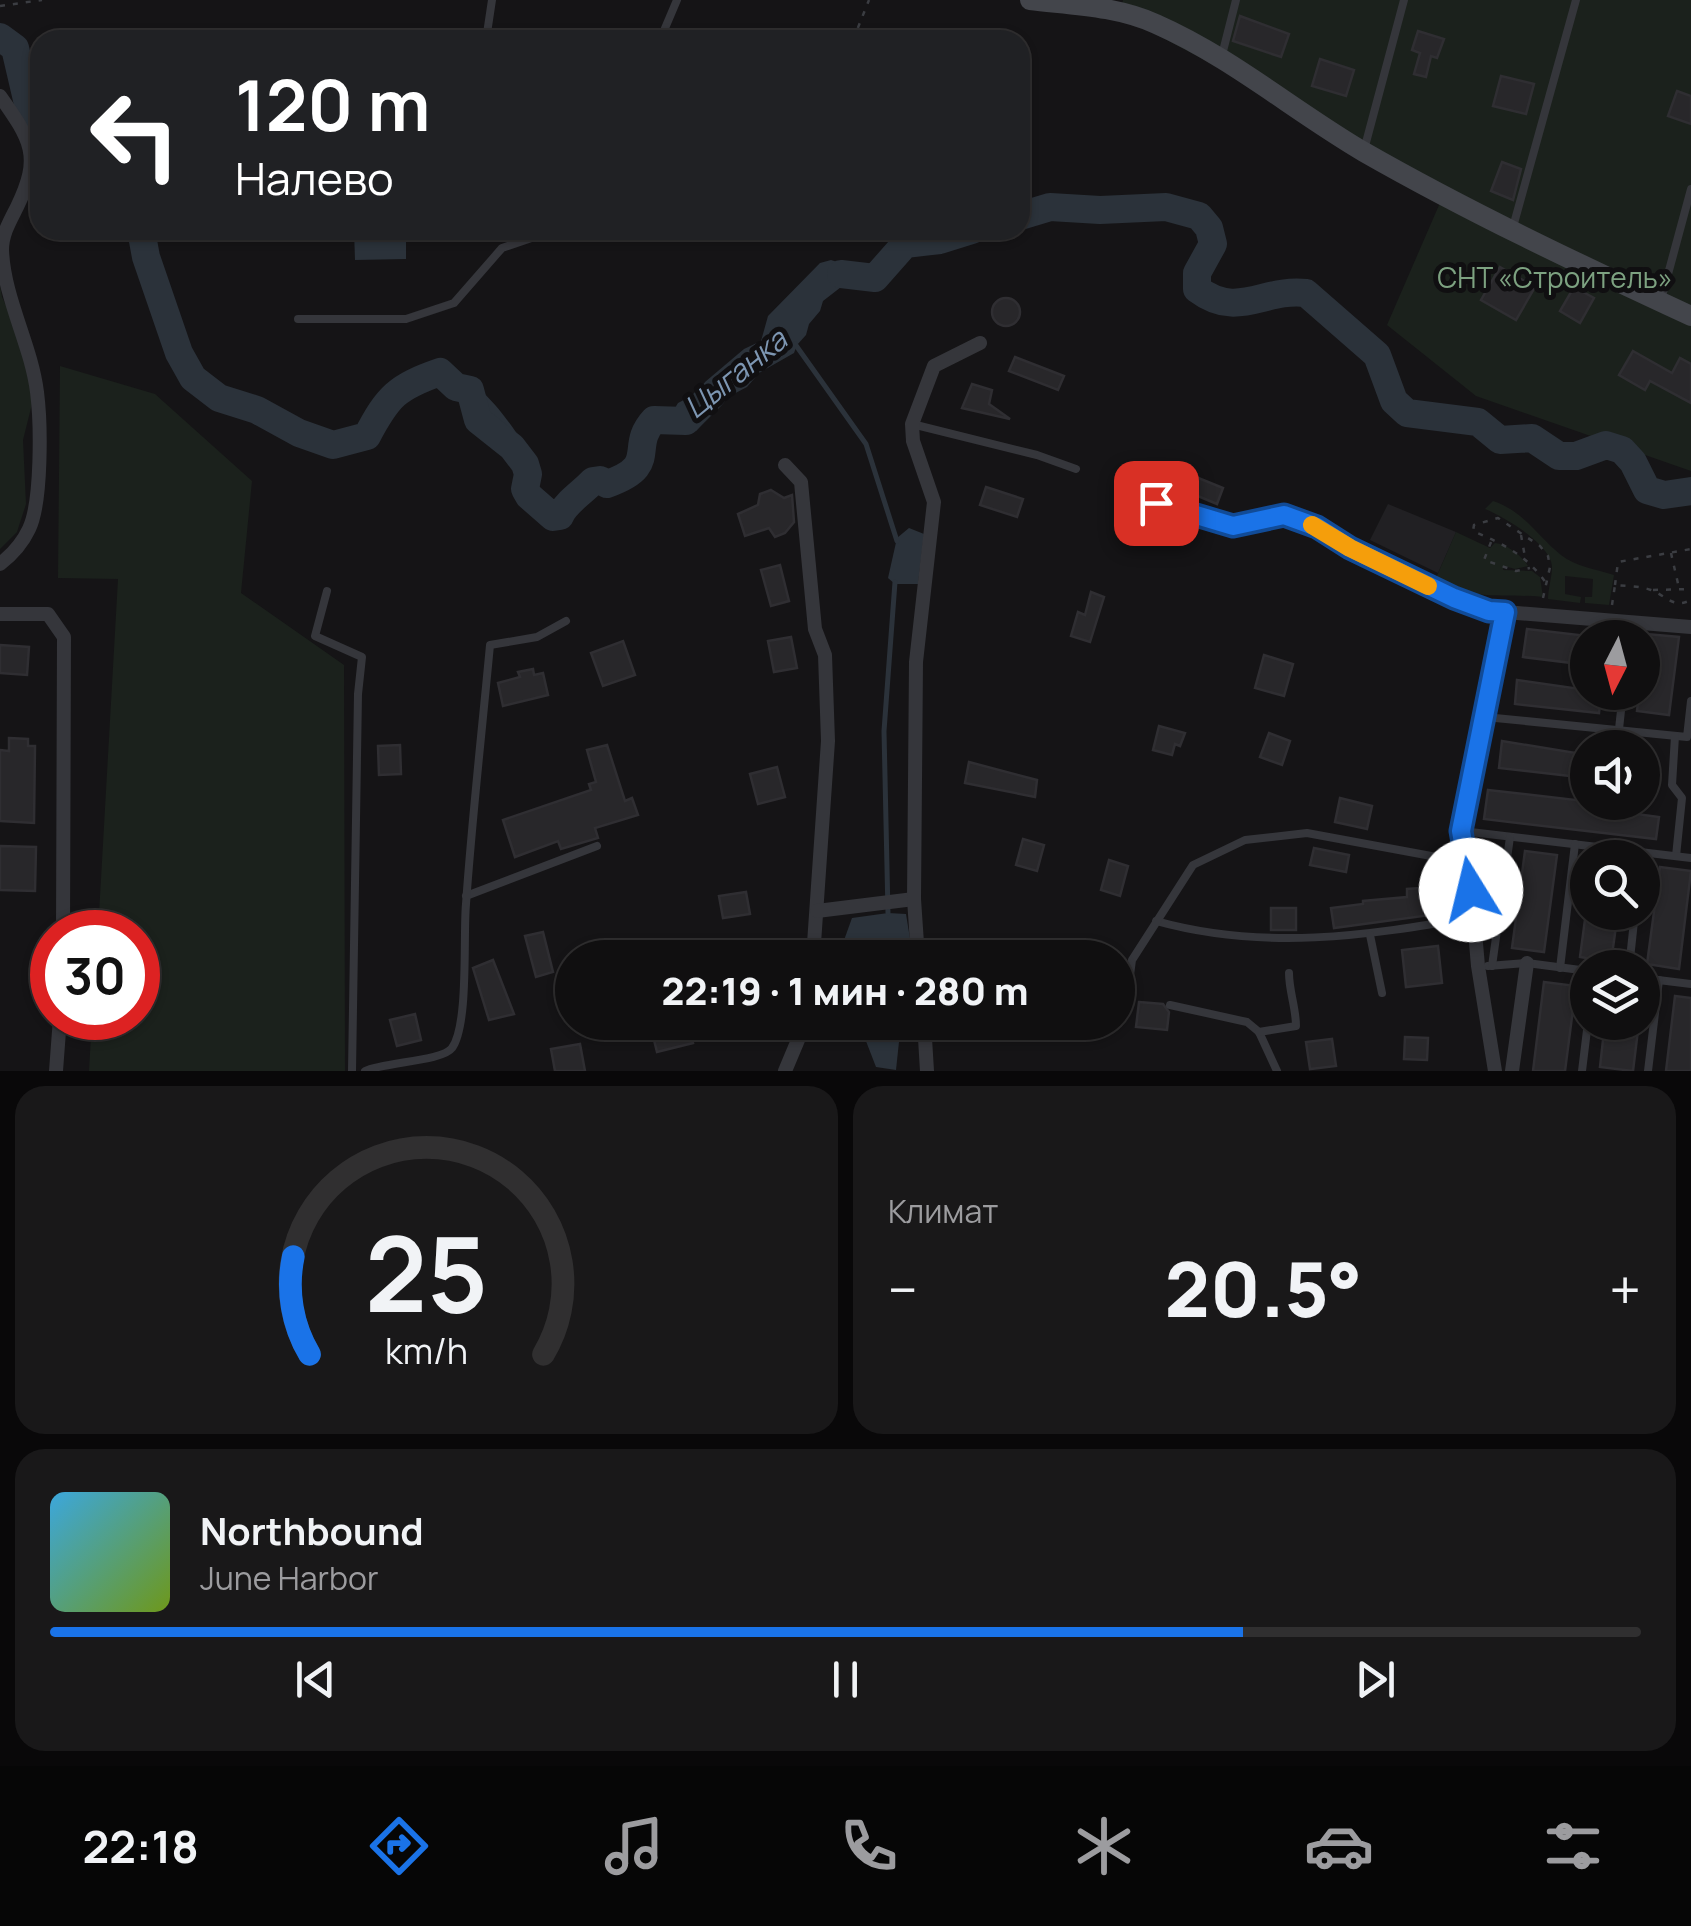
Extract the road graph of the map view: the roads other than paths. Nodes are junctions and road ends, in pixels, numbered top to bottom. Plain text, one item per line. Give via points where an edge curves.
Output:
1 (492, 0) edge
2 (677, 0) edge
3 (1030, 0) edge
4 (1236, 0) edge
5 (1404, 0) edge
6 (1576, 0) edge
7 (1114, 5) edge
8 (488, 30) edge
9 (664, 30) edge
10 (1220, 59) junction
11 (0, 96) edge
12 (1363, 152) junction
13 (30, 153) edge
14 (30, 180) edge
15 (1691, 189) edge
16 (1513, 230) junction
17 (526, 240) edge
18 (1660, 302) junction
19 (1691, 316) edge
20 (298, 319) dead end
21 (980, 343) dead end
22 (912, 424) junction
23 (785, 464) dead end
24 (1076, 469) dead end
25 (1156, 503) dead end
26 (1350, 548) joint
27 (0, 564) edge
28 (328, 591) dead end
29 (1505, 612) junction
30 (0, 614) edge
31 (566, 621) dead end
32 (1570, 621) edge
33 (1691, 626) edge
34 (1660, 628) edge
35 (1691, 700) edge
36 (1620, 710) edge
37 (1485, 717) junction
38 (1618, 729) junction
39 (1675, 736) junction
40 (1689, 738) edge
41 (1691, 790) edge
42 (1682, 798) junction
43 (1461, 831) junction
44 (1510, 836) junction
45 (1570, 843) edge
46 (597, 846) dead end
47 (1660, 856) edge
48 (1676, 856) junction
49 (1691, 858) edge
50 (1469, 864) junction
51 (1570, 885) edge
52 (466, 896) junction
53 (914, 900) junction
54 (63, 910) edge
55 (817, 911) junction
56 (1474, 917) junction
57 (1156, 922) junction
58 (1370, 935) junction
59 (815, 940) edge
60 (917, 940) edge
61 (1135, 955) edge
62 (1527, 964) junction
63 (1485, 966) junction
64 (1560, 968) junction
65 (1570, 969) edge
66 (1289, 973) dead end
67 (1660, 980) edge
68 (1691, 984) edge
69 (1382, 993) dead end
70 (1170, 1005) dead end
71 (1259, 1032) junction
72 (58, 1040) edge
73 (798, 1040) edge
74 (925, 1040) edge
75 (1586, 1040) edge
76 (1652, 1040) edge
77 (56, 1071) edge
78 (352, 1071) edge
79 (365, 1071) edge
80 (785, 1071) edge
81 (927, 1071) edge
82 (1277, 1071) edge
83 (1496, 1071) edge
84 (1512, 1071) edge
85 (1582, 1071) edge
86 (1648, 1071) edge

1 - 8 lane
2 - 9 lane
3 - 7 street
4 - 10 lane
5 - 12 lane
6 - 16 lane
7 - 10 street
10 - 12 street
11 - 13 street via 24,129
12 - 16 street
14 - 27 street via 2,247 36,391 38,476 31,526
15 - 18 lane
16 - 18 street
17 - 20 lane via 502,248 454,303 406,319
18 - 19 street
21 - 22 street via 934,366
22 - 24 lane
22 - 53 street via 934,502 916,662
23 - 55 street via 800,482 815,629 825,654 828,741
25 - 26 lane via 1233,526 1284,515
26 - 29 street via 1454,598
28 - 78 lane via 315,636 362,657
29 - 32 street
29 - 37 street
30 - 54 street via 48,614 64,637
31 - 52 lane via 537,637 490,645
33 - 34 street
35 - 40 lane
36 - 38 lane
37 - 38 lane
37 - 43 street
38 - 39 lane
39 - 40 lane
39 - 42 lane via 1672,785
41 - 42 lane
42 - 48 lane
43 - 44 lane
43 - 50 street
44 - 45 lane
44 - 63 lane
46 - 52 lane
47 - 48 lane
48 - 49 lane
50 - 56 street
50 - 57 lane via 1307,833 1244,840 1193,865
51 - 64 lane
52 - 79 lane via 465,980 454,1046 445,1054
53 - 55 street
53 - 60 street
55 - 59 street
56 - 58 lane
56 - 63 street
57 - 58 lane via 1270,940
57 - 61 lane
58 - 69 lane
62 - 63 lane
62 - 64 lane
62 - 84 street
63 - 83 street
64 - 65 lane
66 - 71 lane via 1296,1026
67 - 68 lane
70 - 71 lane via 1247,1022
71 - 82 lane
72 - 77 street
73 - 80 street
74 - 81 street
75 - 85 lane
76 - 86 lane

